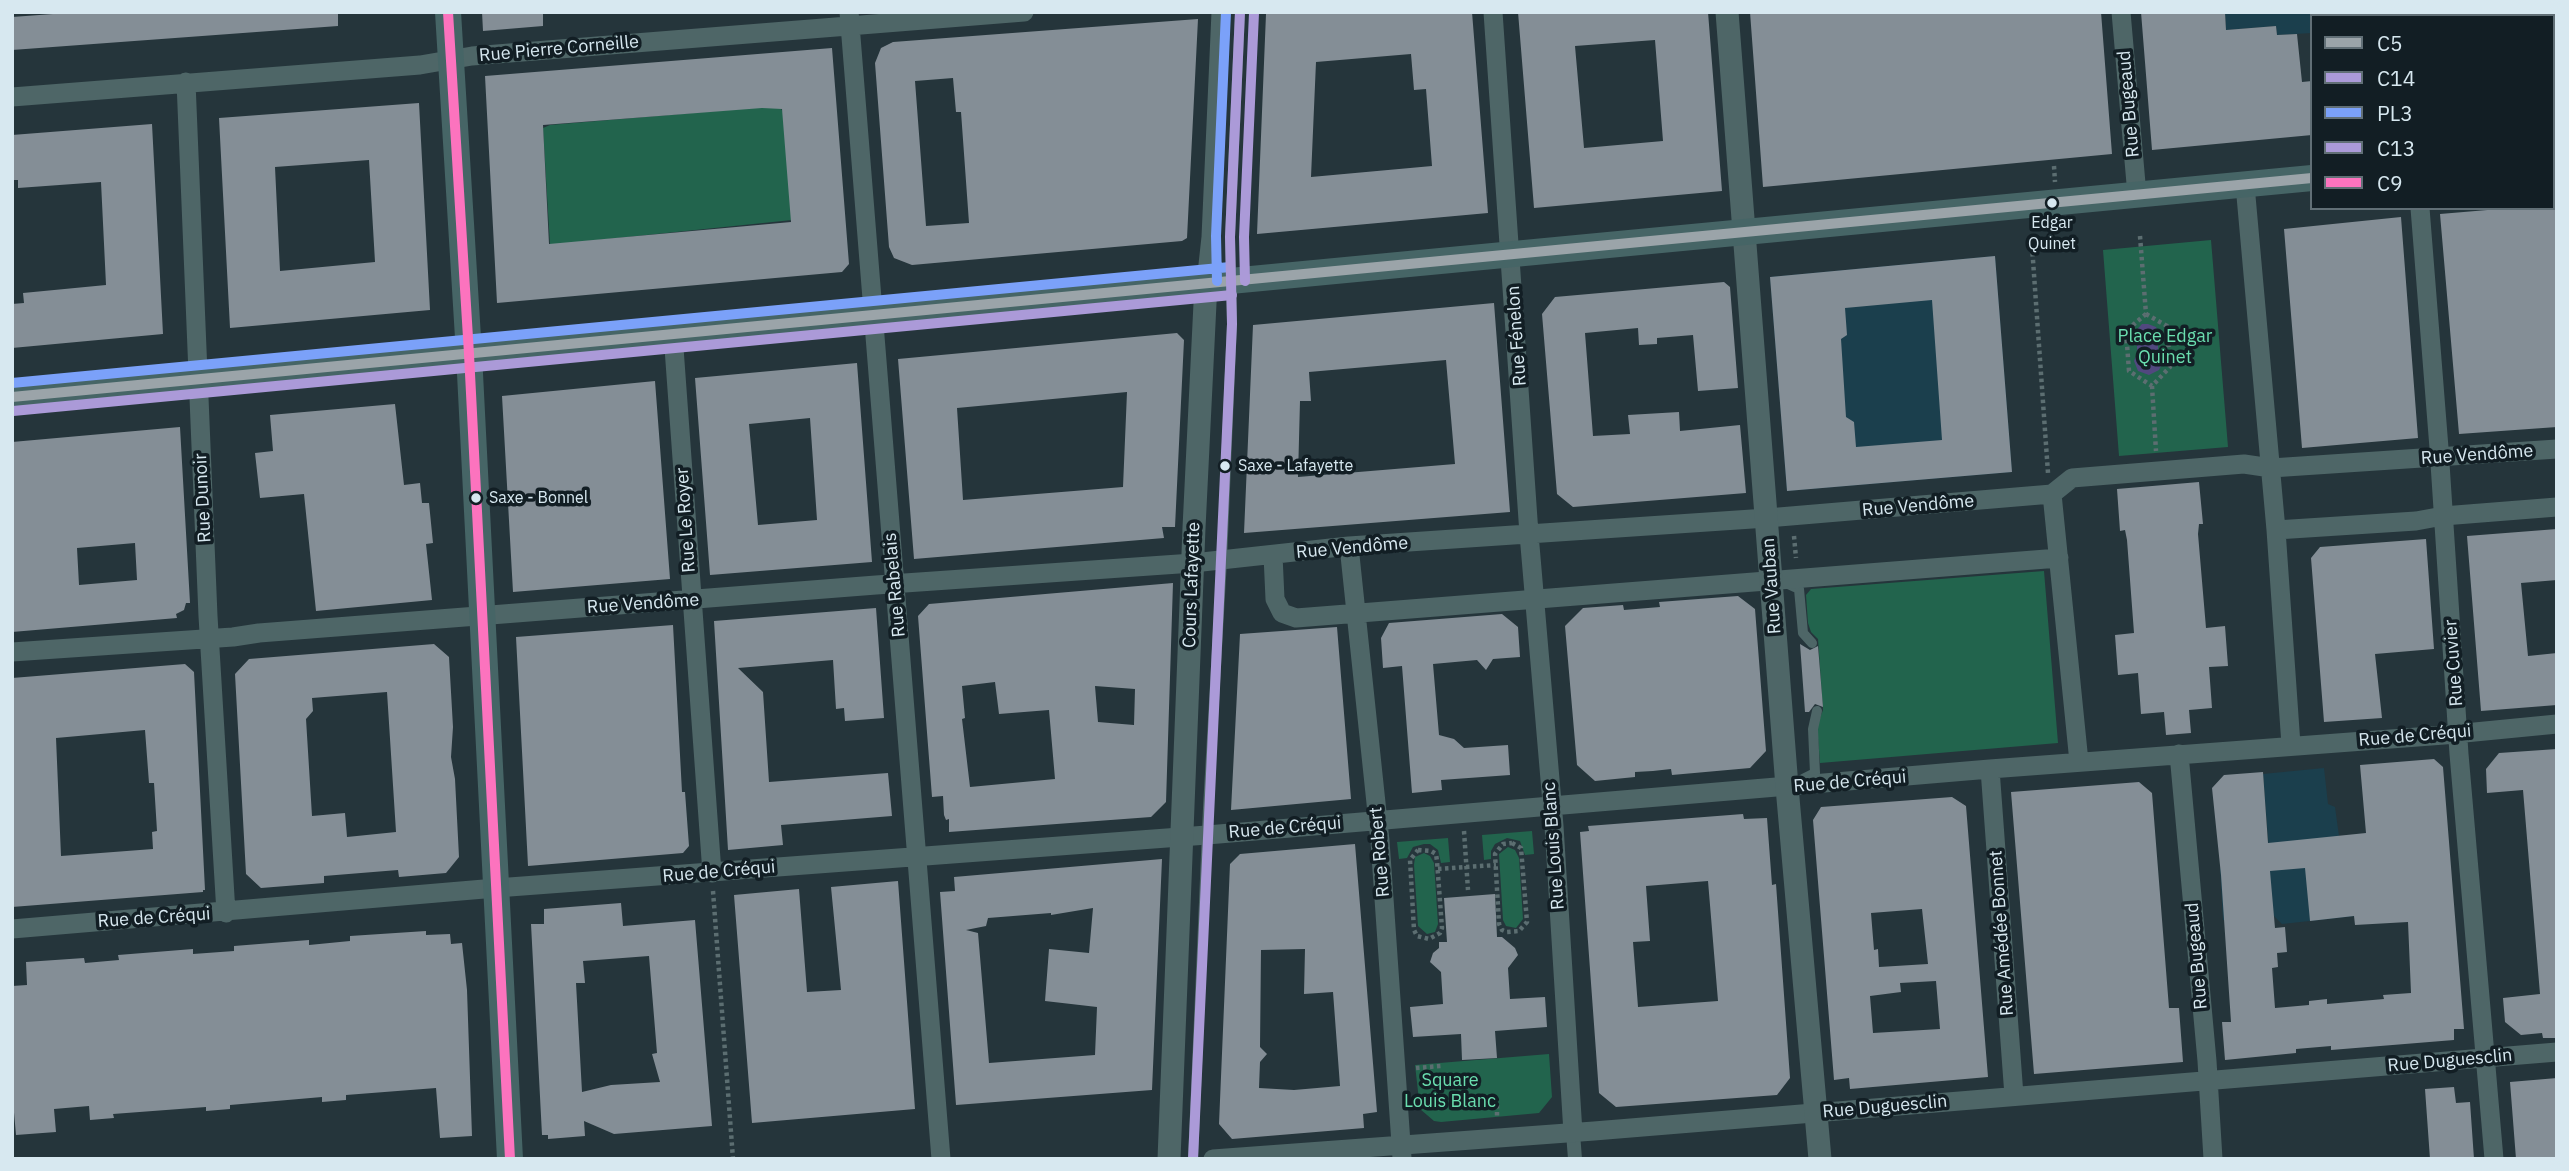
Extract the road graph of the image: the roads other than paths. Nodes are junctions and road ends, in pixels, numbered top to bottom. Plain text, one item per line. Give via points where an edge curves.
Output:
1 (448, 12) edge
2 (1024, 12) edge
3 (1221, 12) edge
4 (1240, 12) edge
5 (1493, 12) edge
6 (1727, 12) edge
7 (2120, 12) edge
8 (850, 19) edge
9 (450, 59) junction
10 (186, 82) junction
11 (12, 97) edge
12 (2310, 178) edge
13 (2245, 185) junction
14 (2137, 195) junction
15 (2420, 210) edge
16 (1745, 232) junction
17 (1511, 254) junction
18 (1219, 282) junction
19 (874, 315) junction
20 (673, 334) junction
21 (469, 354) junction
22 (197, 380) junction
23 (12, 397) edge
24 (2557, 449) edge
25 (2440, 457) junction
26 (2271, 468) junction
27 (2050, 494) junction
28 (2557, 507) edge
29 (2443, 516) junction
30 (1767, 518) junction
31 (2276, 530) junction
32 (1529, 534) junction
33 (1349, 546) junction
34 (1273, 555) junction
35 (2059, 558) junction
36 (1223, 560) junction
37 (1193, 563) junction
38 (1772, 580) junction
39 (896, 584) junction
40 (1535, 598) junction
41 (692, 601) junction
42 (1356, 614) junction
43 (482, 616) junction
44 (209, 638) junction
45 (1812, 643) dead end
46 (12, 653) edge
47 (1817, 711) dead end
48 (2557, 724) edge
49 (2459, 732) junction
50 (2291, 745) junction
51 (2179, 754) junction
52 (2079, 762) junction
53 (1990, 769) junction
54 (1787, 787) junction
55 (1552, 806) junction
56 (1378, 820) junction
57 (1207, 835) junction
58 (1182, 836) junction
59 (917, 856) junction
60 (712, 873) junction
61 (496, 888) junction
62 (226, 912) junction
63 (12, 929) edge
64 (2557, 1052) edge
65 (2486, 1059) junction
66 (2208, 1080) junction
67 (2014, 1097) junction
68 (1816, 1112) junction
69 (1573, 1133) junction
70 (1402, 1152) edge
71 (510, 1159) edge
72 (941, 1159) edge
73 (1169, 1159) edge
74 (1193, 1159) edge
75 (1213, 1159) edge
76 (1575, 1159) edge
77 (1820, 1159) edge
78 (2213, 1159) edge
79 (2494, 1159) edge

1 - 9 main road
2 - 8 street, Rue Pierre Corneille
3 - 18 street, Cours Lafayette via 1211,237
4 - 18 lane via 1230,237
5 - 17 street, Rue Fénelon
6 - 16 street, Rue Vauban
7 - 14 street, Rue Bugeaud
8 - 9 street, Rue Pierre Corneille
8 - 19 street, Rue Rabelais
9 - 10 street, Rue Pierre Corneille
9 - 21 main road
10 - 11 street, Rue Pierre Corneille
10 - 22 street, Rue Dunoir
12 - 13 main road
13 - 14 main road
13 - 26 street
14 - 16 main road
15 - 25 street, Rue Cuvier
16 - 17 main road
16 - 30 street, Rue Vauban
17 - 18 main road
17 - 32 street, Rue Fénelon
18 - 19 main road
18 - 36 lane via 1232,324
18 - 37 street, Cours Lafayette
19 - 20 main road
19 - 39 street, Rue Rabelais
20 - 21 main road
20 - 41 street, Rue Le Royer
21 - 22 main road
21 - 43 main road
22 - 23 main road
22 - 44 street, Rue Dunoir
24 - 25 street, Rue Vendôme
25 - 26 street, Rue Vendôme
25 - 29 street, Rue Cuvier
26 - 27 street, Rue Vendôme via 2244,464 2073,478
26 - 31 street
27 - 30 street, Rue Vendôme
27 - 35 street
28 - 29 street
29 - 31 street
29 - 49 street, Rue Cuvier
30 - 32 street, Rue Vendôme
30 - 38 street, Rue Vauban
31 - 50 street
32 - 33 street, Rue Vendôme
32 - 40 street, Rue Louis Blanc
33 - 34 street, Rue Vendôme
33 - 42 street, Rue Robert
34 - 36 street, Rue Vendôme
34 - 42 street, Rue Vendôme via 1275,599 1282,613 1296,618
35 - 38 street, Rue Vendôme
35 - 52 street
36 - 37 street, Rue Vendôme
36 - 57 lane
37 - 39 street, Rue Vendôme
37 - 58 street, Cours Lafayette
38 - 40 street, Rue Vendôme
38 - 45 lane via 1799,589 1803,633
38 - 54 street, Rue Vauban
39 - 41 street, Rue Vendôme
39 - 59 street, Rue Rabelais
40 - 42 street, Rue Vendôme
40 - 55 street, Rue Louis Blanc
41 - 43 street, Rue Vendôme
41 - 60 street, Rue Le Royer
42 - 56 street, Rue Robert
43 - 44 street, Rue Vendôme
43 - 61 main road
44 - 46 street, Rue Vendôme
44 - 62 street, Rue Dunoir
47 - 54 lane via 1815,773
48 - 49 street, Rue de Créqui
49 - 50 street, Rue de Créqui
49 - 65 street, Rue Cuvier
50 - 51 street, Rue de Créqui
51 - 52 street, Rue de Créqui
51 - 66 street, Rue Bugeaud
52 - 53 street, Rue de Créqui
53 - 54 street, Rue de Créqui
53 - 67 street, Rue Amédée Bonnet
54 - 55 street, Rue de Créqui
54 - 68 street, Rue Vauban
55 - 56 street, Rue de Créqui
55 - 69 street, Rue Louis Blanc
56 - 57 street, Rue de Créqui
56 - 70 street, Rue Robert
57 - 58 street, Rue de Créqui
57 - 74 lane
58 - 59 street, Rue de Créqui
58 - 73 street, Cours Lafayette
59 - 60 street, Rue de Créqui
59 - 72 street, Rue Rabelais
60 - 61 street, Rue de Créqui
61 - 62 street, Rue de Créqui
61 - 71 main road
62 - 63 street, Rue de Créqui
64 - 65 street, Rue Duguesclin
65 - 66 street, Rue Duguesclin
65 - 79 street, Rue Cuvier
66 - 67 street, Rue Duguesclin
66 - 78 street, Rue Bugeaud
67 - 68 street, Rue Duguesclin
68 - 69 street, Rue Duguesclin
68 - 77 street, Rue Vauban
69 - 70 street, Rue Duguesclin
69 - 76 street, Rue Louis Blanc
70 - 75 street, Rue Duguesclin

